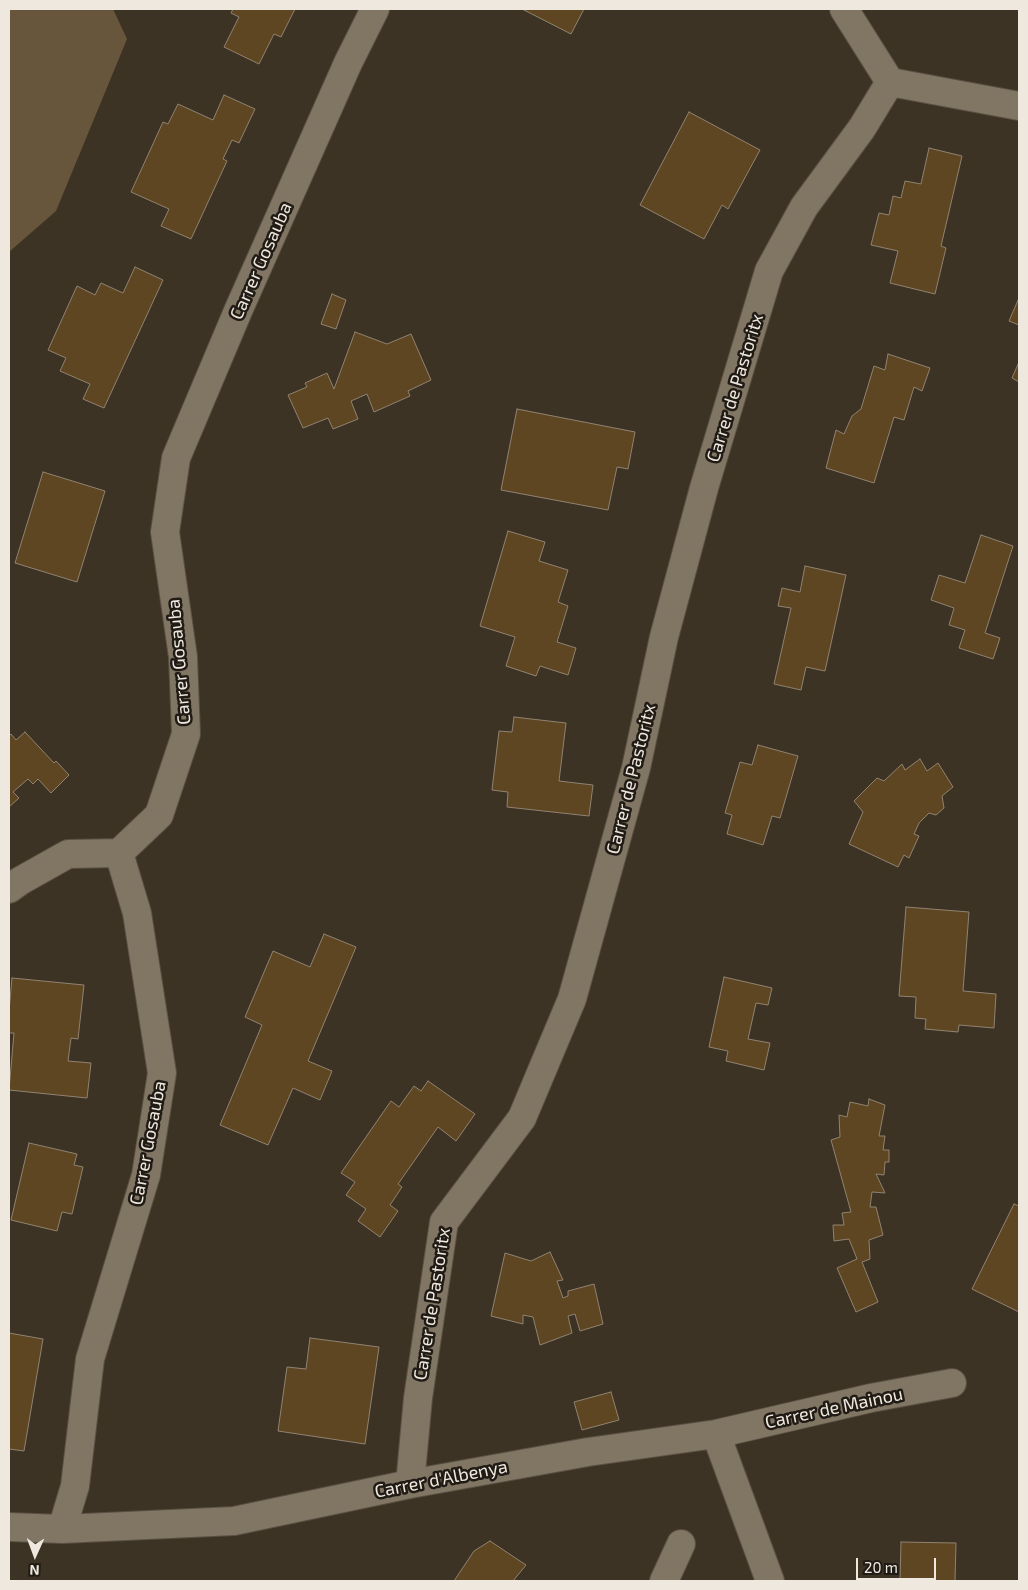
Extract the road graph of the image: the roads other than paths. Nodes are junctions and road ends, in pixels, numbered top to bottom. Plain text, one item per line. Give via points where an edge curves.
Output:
1 (375, 9) edge
2 (844, 9) edge
3 (890, 82) junction
4 (1019, 106) edge
5 (119, 853) junction
6 (9, 889) edge
7 (952, 1383) dead end
8 (716, 1434) junction
9 (410, 1484) junction
10 (9, 1527) edge
11 (62, 1529) junction
12 (681, 1544) dead end
13 (664, 1581) edge
14 (770, 1581) edge

1 - 5 street, Carrer Gosauba via 336,89 176,458 165,532 183,657 186,734 159,816
2 - 3 street
3 - 4 street
3 - 9 street, Carrer de Pastoritx via 862,128 804,207 769,271 704,488 664,637 636,768 572,999 522,1118 444,1222 418,1398
5 - 6 street via 68,854
5 - 11 street, Carrer Gosauba via 137,913 162,1073 146,1175 90,1359 75,1486
7 - 8 street, Carrer de Mainou
8 - 9 street, Carrer d'Albenya via 588,1452
8 - 14 street
9 - 11 street, Carrer d'Albenya via 234,1521
10 - 11 street, Carrer d'Albenya
12 - 13 street

